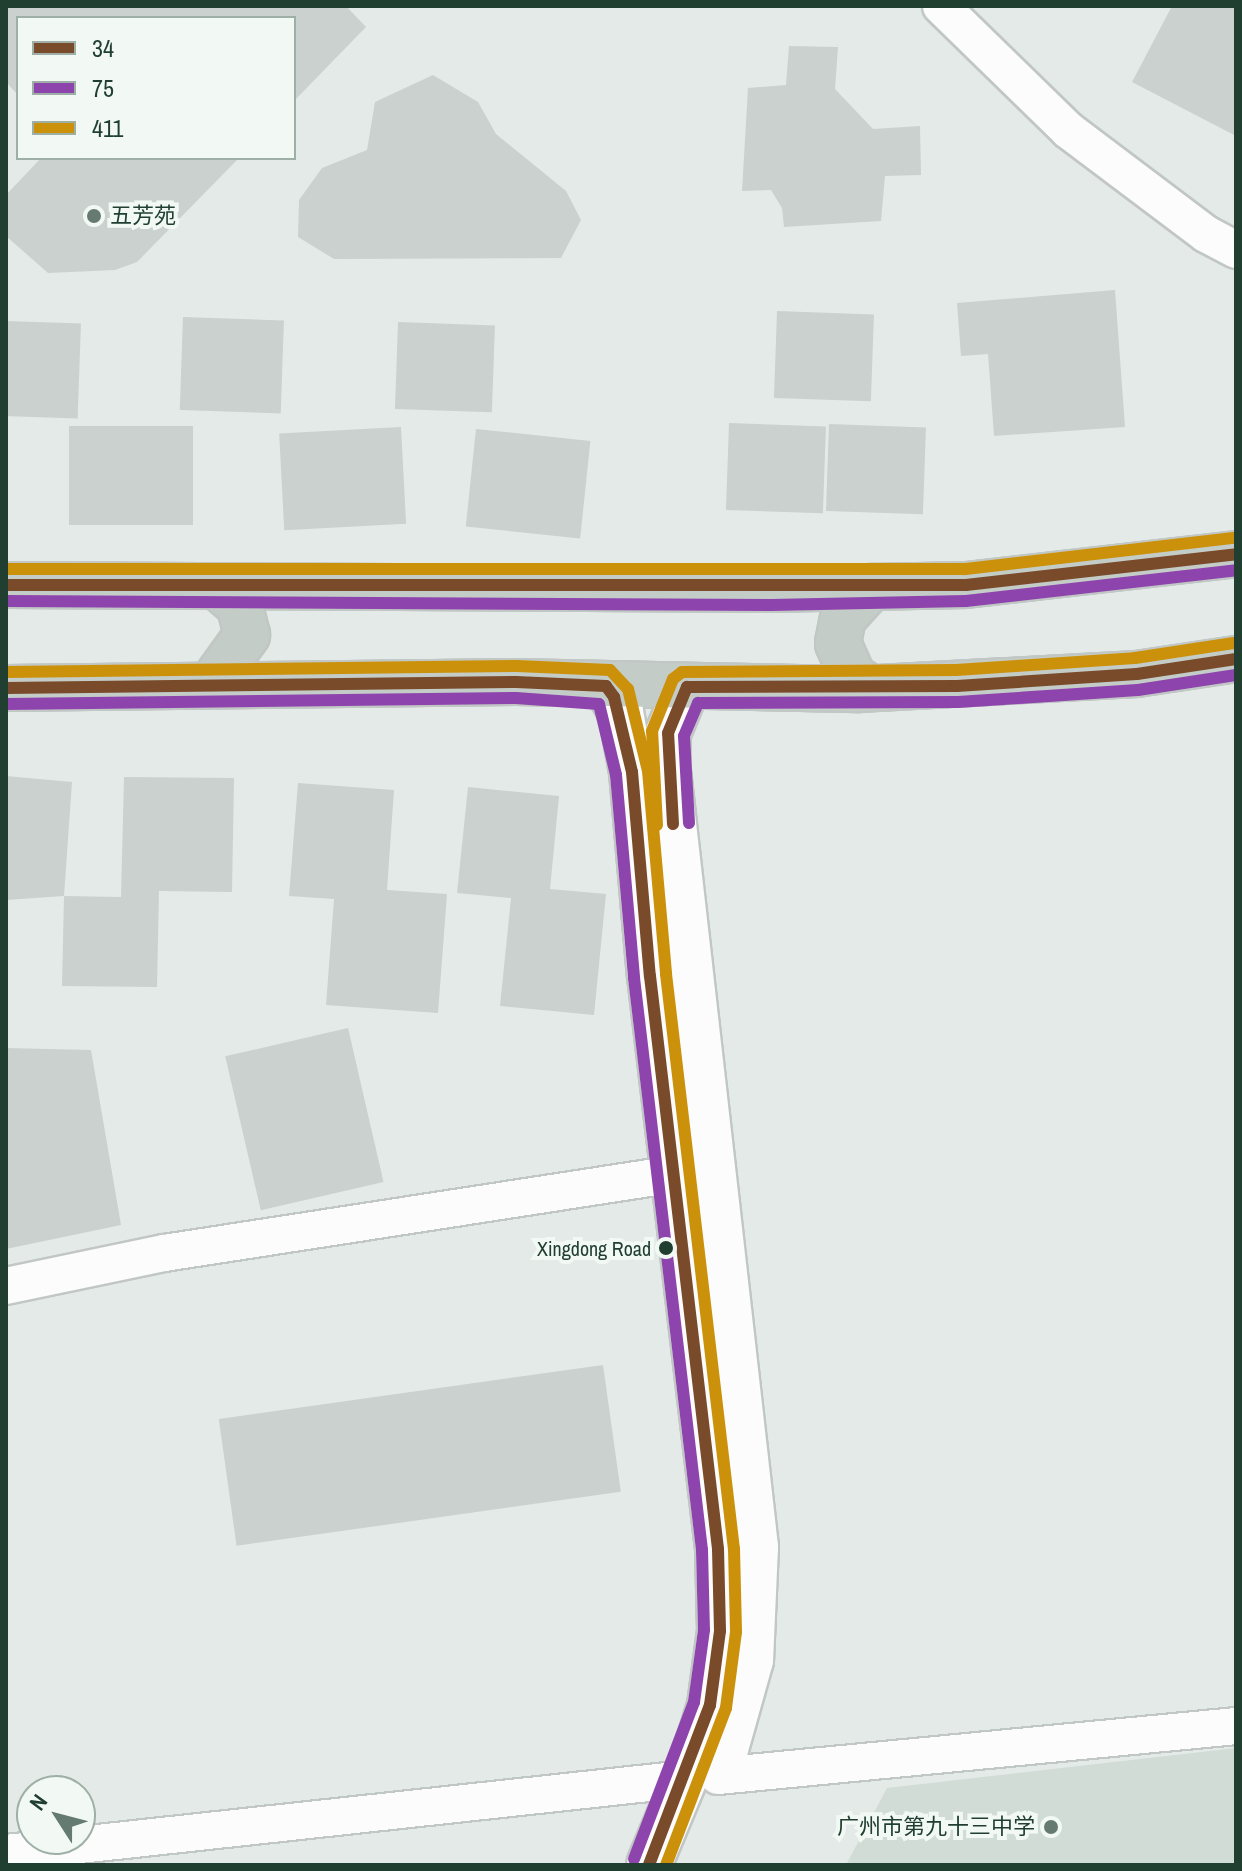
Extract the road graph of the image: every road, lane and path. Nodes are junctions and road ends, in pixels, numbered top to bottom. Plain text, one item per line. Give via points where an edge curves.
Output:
1 (941, 6) edge
2 (1236, 250) edge
3 (1236, 554) edge
4 (6, 585) edge
5 (218, 587) junction
6 (871, 587) junction
7 (1236, 659) edge
8 (211, 685) junction
9 (606, 686) junction
10 (687, 687) junction
11 (6, 688) edge
12 (870, 688) junction
13 (675, 1174) junction
14 (6, 1286) edge
15 (1236, 1726) edge
16 (702, 1778) junction
17 (6, 1853) edge
18 (649, 1865) edge
19 (681, 1865) edge

1 - 2 street via 1068,130 1206,234
3 - 6 highway via 1057,578
4 - 5 highway
5 - 6 highway
5 - 8 highway via 240,606 247,635
6 - 12 highway via 843,618 838,643 853,677
7 - 12 highway via 1137,674
8 - 9 highway
8 - 11 highway
9 - 10 highway
9 - 13 street via 621,712 632,772
10 - 12 highway
10 - 16 street via 668,733 668,771 756,1547 751,1660
13 - 14 street via 164,1253
13 - 16 street via 718,1549 720,1631
15 - 16 street
16 - 17 street
16 - 18 street
16 - 19 street

